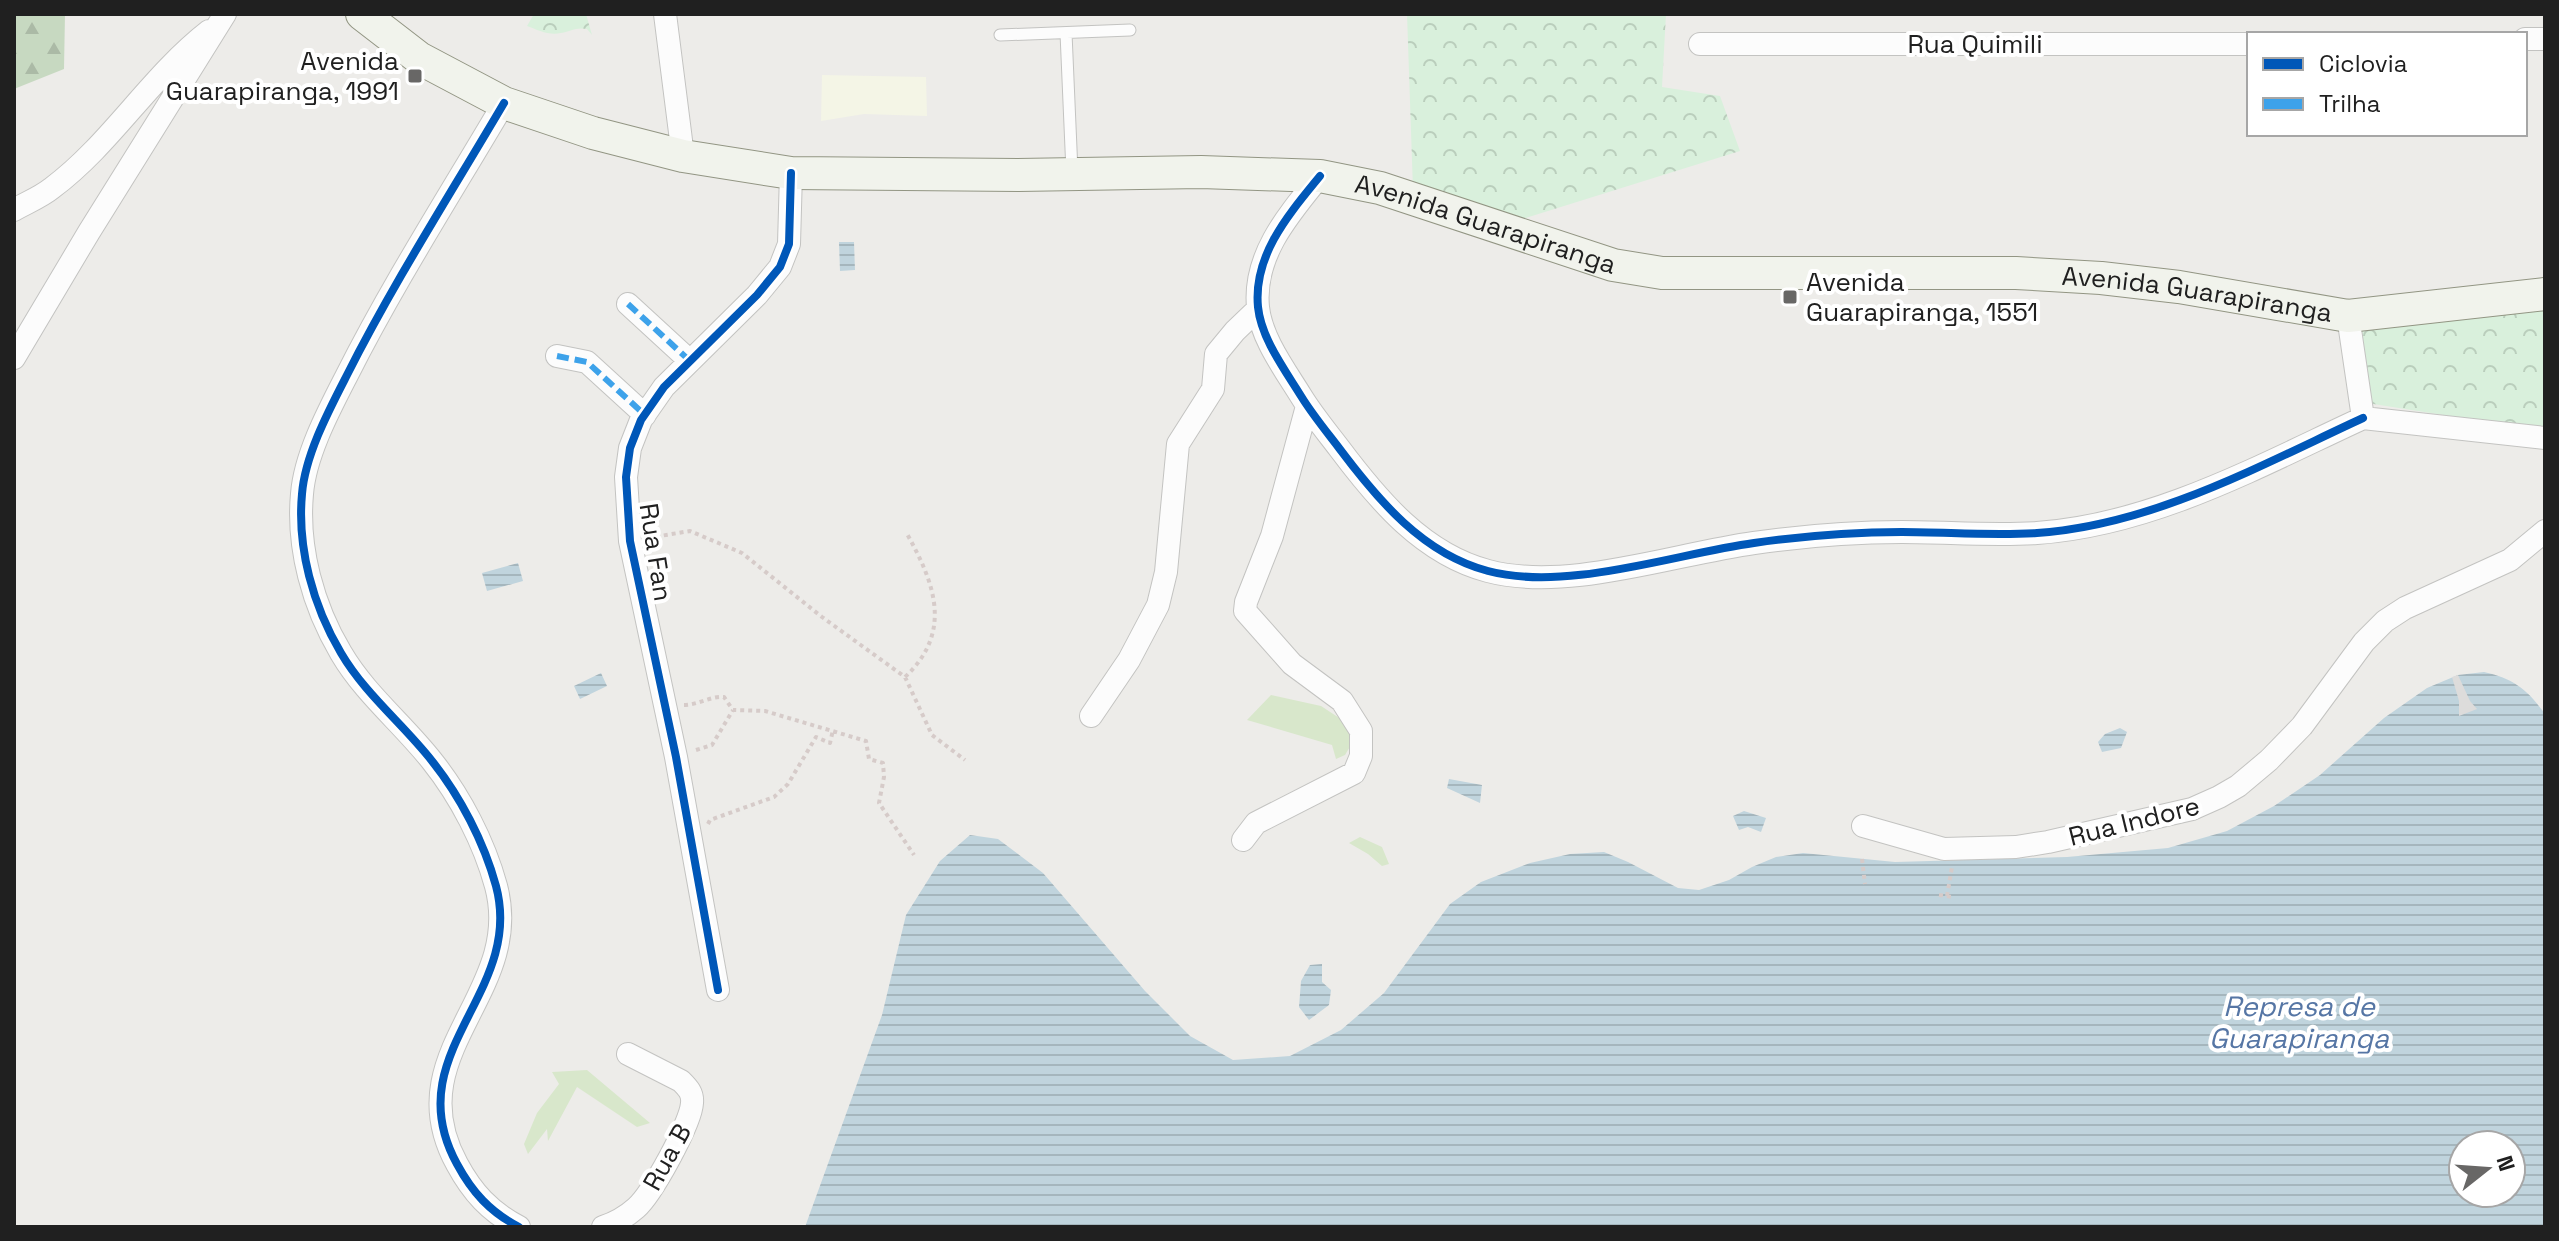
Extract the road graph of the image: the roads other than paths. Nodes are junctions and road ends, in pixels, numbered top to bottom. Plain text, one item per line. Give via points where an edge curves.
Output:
1 (362, 14) edge
2 (665, 14) edge
3 (223, 18) edge
4 (1130, 30) dead end
5 (1066, 33) junction
6 (1000, 35) dead end
7 (1700, 44) dead end
8 (2247, 44) edge
9 (504, 103) junction
10 (683, 156) junction
11 (791, 173) junction
12 (1072, 174) junction
13 (1320, 176) junction
14 (14, 210) edge
15 (2545, 294) edge
16 (628, 304) dead end
17 (1258, 309) junction
18 (2348, 316) junction
19 (557, 356) dead end
20 (14, 358) edge
21 (690, 361) junction
22 (1307, 406) junction
23 (645, 415) junction
24 (2363, 418) junction
25 (2545, 438) edge
26 (2545, 531) edge
27 (1091, 716) dead end
28 (1863, 826) dead end
29 (1243, 840) dead end
30 (718, 990) dead end
31 (628, 1054) dead end
32 (510, 1222) edge
33 (603, 1227) edge

1 - 9 main road, Avenida Guarapiranga via 419,58
2 - 10 street
3 - 14 street via 182,52 51,189
3 - 20 street
4 - 5 lane
5 - 6 lane
5 - 12 lane
7 - 8 street, Rua Quimili
9 - 10 main road, Avenida Guarapiranga
9 - 32 street via 374,321 319,430 302,491 302,540 319,606 341,653 455,793 496,887 501,926 494,961 447,1061 440,1086 441,1119 451,1153 471,1190
10 - 11 main road, Avenida Guarapiranga
11 - 12 main road, Avenida Guarapiranga
11 - 21 street, Rua Fan via 789,244 780,267
12 - 13 main road, Avenida Guarapiranga
13 - 17 street via 1275,236 1262,267
13 - 18 main road, Avenida Guarapiranga via 1380,188 1613,265 1662,273 2059,275 2179,287
15 - 18 main road, Avenida Guarapiranga
16 - 21 street
17 - 22 street
17 - 27 street via 1216,354 1213,389 1178,444 1158,605
18 - 24 street
19 - 23 street via 587,362
21 - 23 street, Rua Fan
22 - 24 street via 1365,483 1425,541 1454,560 1529,579 1843,533 2038,533 2102,523 2228,480
22 - 29 street via 1272,536 1245,611 1292,664 1342,701 1361,731 1361,756 1354,773 1256,823
23 - 30 street, Rua Fan via 630,448 626,477 630,541
24 - 25 street
26 - 28 street, Rua Indore via 2510,560 2385,621 2269,760 2238,786 2192,809 2048,842 1971,850 1944,849
31 - 33 street, Rua B via 681,1081 693,1100 663,1170 638,1207

